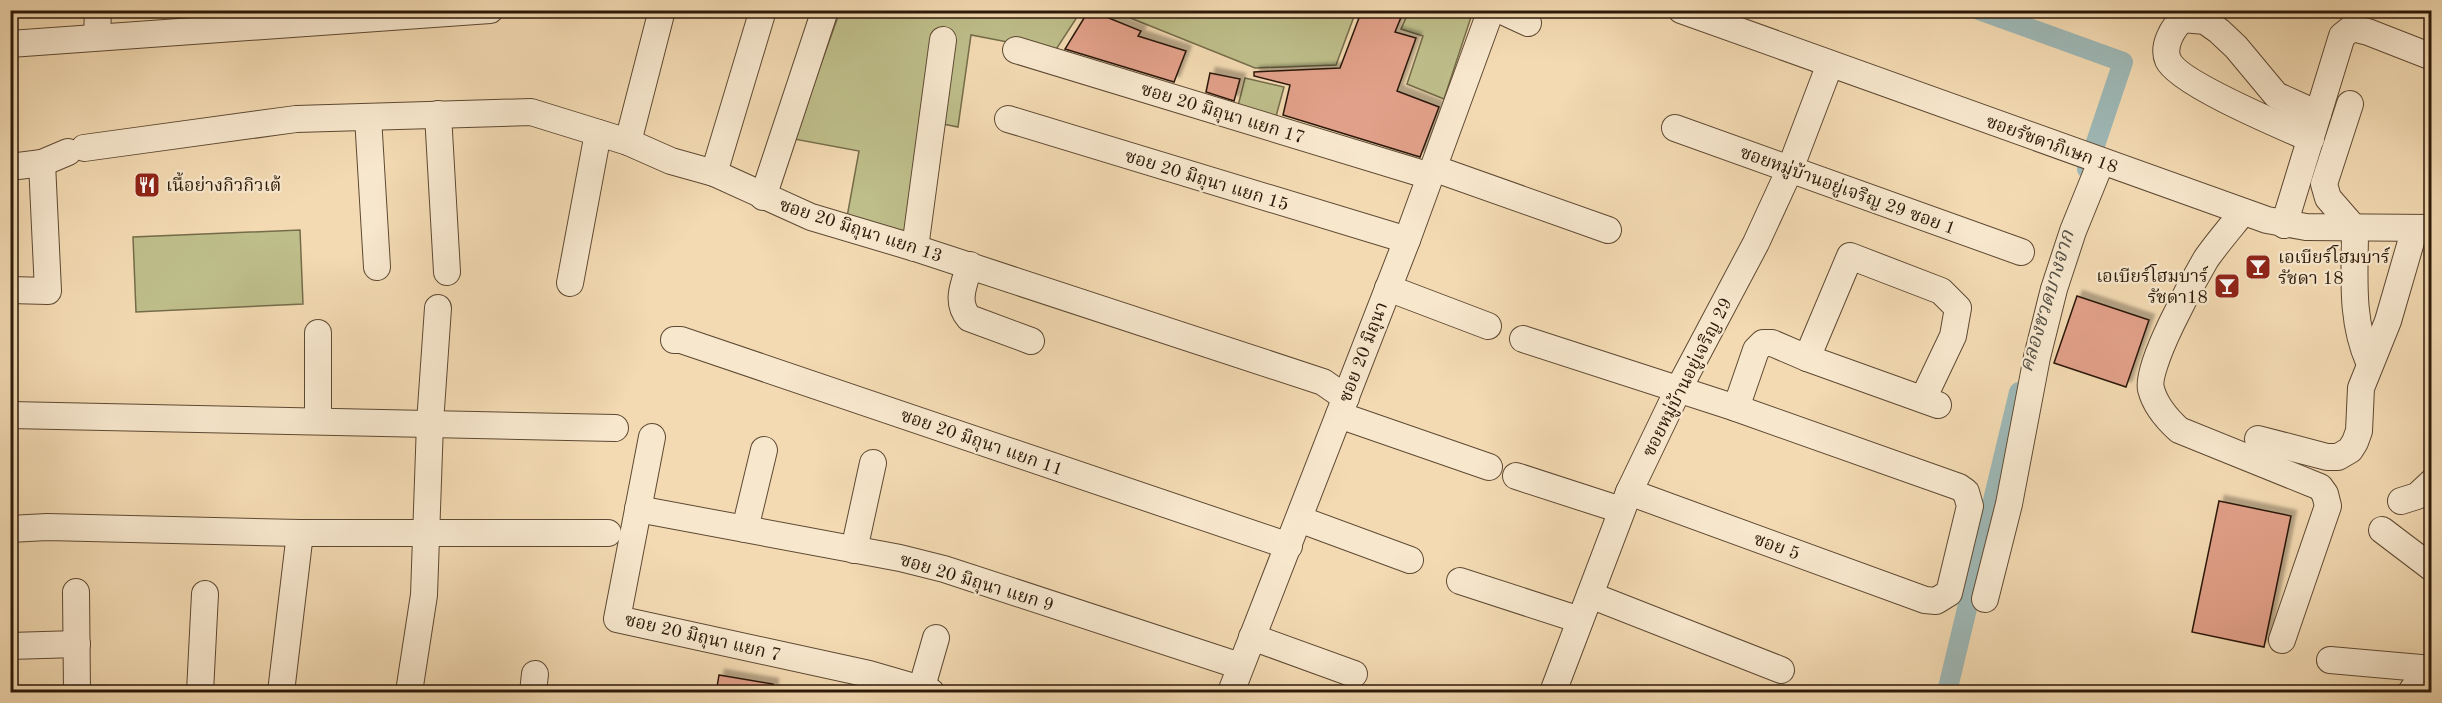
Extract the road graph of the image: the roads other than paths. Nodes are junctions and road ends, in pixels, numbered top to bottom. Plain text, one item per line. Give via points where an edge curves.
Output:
1 (98, 10) edge
2 (490, 10) edge
3 (662, 10) edge
4 (763, 10) edge
5 (825, 10) edge
6 (1491, 10) edge
7 (1500, 10) edge
8 (1694, 13) edge
9 (1528, 23) dead end
10 (97, 36) junction
11 (943, 40) dead end
12 (10, 44) edge
13 (1016, 50) dead end
14 (2432, 57) edge
15 (1830, 64) junction
16 (2350, 104) dead end
17 (438, 114) junction
18 (2318, 114) junction
19 (368, 117) junction
20 (1008, 119) dead end
21 (1675, 128) dead end
22 (598, 133) junction
23 (2311, 139) junction
24 (628, 142) junction
25 (2098, 161) junction
26 (42, 163) junction
27 (10, 167) edge
28 (1790, 169) junction
29 (1432, 172) junction
30 (714, 173) junction
31 (763, 197) junction
32 (2242, 212) junction
33 (2284, 225) junction
34 (2423, 228) edge
35 (2355, 229) junction
36 (1608, 230) dead end
37 (1407, 240) junction
38 (915, 248) junction
39 (2021, 252) dead end
40 (970, 266) junction
41 (377, 267) dead end
42 (447, 272) dead end
43 (570, 283) dead end
44 (1388, 288) junction
45 (10, 291) edge
46 (438, 308) dead end
47 (1488, 326) dead end
48 (318, 333) dead end
49 (1523, 339) dead end
50 (674, 340) dead end
51 (1031, 341) dead end
52 (1807, 358) junction
53 (2369, 362) junction
54 (1678, 390) junction
55 (1342, 406) junction
56 (1736, 408) junction
57 (10, 415) edge
58 (318, 421) junction
59 (430, 423) junction
60 (615, 428) dead end
61 (652, 437) dead end
62 (2258, 439) dead end
63 (764, 450) dead end
64 (873, 462) dead end
65 (1489, 467) dead end
66 (1516, 476) dead end
67 (2432, 482) edge
68 (1625, 501) junction
69 (2401, 501) dead end
70 (638, 509) junction
71 (1299, 519) junction
72 (10, 528) edge
73 (745, 529) junction
74 (2382, 530) dead end
75 (300, 533) junction
76 (425, 533) junction
77 (608, 533) dead end
78 (1289, 546) junction
79 (854, 550) junction
80 (1410, 560) dead end
81 (2432, 568) edge
82 (1460, 580) dead end
83 (76, 592) dead end
84 (205, 594) dead end
85 (1590, 595) junction
86 (1984, 599) dead end
87 (1580, 620) junction
88 (1252, 637) junction
89 (936, 638) dead end
90 (2282, 639) dead end
91 (77, 644) junction
92 (10, 646) edge
93 (2330, 660) dead end
94 (1240, 666) junction
95 (2432, 669) edge
96 (1781, 670) dead end
97 (1354, 674) dead end
98 (2432, 677) edge
99 (926, 691) edge
100 (77, 693) edge
101 (200, 693) edge
102 (281, 693) edge
103 (409, 693) edge
104 (1231, 693) edge
105 (1553, 693) edge
106 (2411, 693) edge

1 - 10 street
2 - 10 street
3 - 24 street
4 - 30 street
5 - 31 street
6 - 29 street, ซอย 20 มิถุนา
7 - 9 street
8 - 15 street, ซอยรัชดาภิเษก 18
10 - 12 street
11 - 38 street
13 - 29 street, ซอย 20 มิถุนา แยก 17
14 - 18 street via 2352,28 2342,36
15 - 25 street, ซอยรัชดาภิเษก 18
15 - 28 street, ซอยหมู่บ้านอยู่เจริญ 29
16 - 35 street via 2324,184 2328,198
17 - 19 street, ซอย 20 มิถุนา แยก 13
17 - 22 street, ซอย 20 มิถุนา แยก 13 via 531,112
17 - 42 street
18 - 23 street
18 - 23 street via 2276,95 2236,47 2205,21 2183,19 2176,25 2167,50 2173,67 2199,86
19 - 26 street, ซอย 20 มิถุนา แยก 13 via 296,119 76,150
19 - 41 street
20 - 37 street, ซอย 20 มิถุนา แยก 15
21 - 28 street, ซอยหมู่บ้านอยู่เจริญ 29 ซอย 1
22 - 24 street, ซอย 20 มิถุนา แยก 13
22 - 43 street
23 - 33 street
24 - 30 street, ซอย 20 มิถุนา แยก 13
25 - 32 street, ซอยรัชดาภิเษก 18
25 - 86 street via 2054,289 2009,504
26 - 27 street, ซอย 20 มิถุนา แยก 13
26 - 45 street via 48,291
28 - 39 street, ซอยหมู่บ้านอยู่เจริญ 29 ซอย 1
28 - 54 street, ซอยหมู่บ้านอยู่เจริญ 29 via 1756,243
29 - 36 street, ซอย 20 มิถุนา แยก 17
29 - 37 street, ซอย 20 มิถุนา
30 - 31 street, ซอย 20 มิถุนา แยก 13
31 - 38 street, ซอย 20 มิถุนา แยก 13 via 810,217
32 - 33 street, ซอยรัชดาภิเษก 18
32 - 90 street via 2190,286 2157,358 2151,388 2167,419 2179,430 2320,487 2325,494 2328,506
33 - 35 street, ซอยรัชดาภิเษก 18
34 - 35 street, ซอยรัชดาภิเษก 18
34 - 53 street
35 - 53 street via 2355,311
37 - 44 street, ซอย 20 มิถุนา
38 - 40 street, ซอย 20 มิถุนา แยก 13
40 - 51 street via 962,293 963,311 969,318
40 - 55 street, ซอย 20 มิถุนา แยก 13 via 1323,382
44 - 47 street
44 - 55 street, ซอย 20 มิถุนา
46 - 59 street
48 - 58 street
49 - 54 street
50 - 78 street, ซอย 20 มิถุนา แยก 11
52 - 52 street via 1851,256 1941,291 1958,308 1931,402
52 - 56 street via 1763,343 1756,350
53 - 62 street via 2361,388 2359,431 2350,450 2338,457 2327,457
54 - 56 street
54 - 68 street, ซอยหมู่บ้านอยู่เจริญ 29
55 - 65 street, ซอย 20 มิถุนา แยก 13 via 1443,453
55 - 71 street, ซอย 20 มิถุนา
56 - 68 street, ซอย 5 via 1966,492 1970,506 1949,593 1936,601 1925,600
57 - 58 street
58 - 59 street
59 - 60 street
59 - 76 street
61 - 70 street, ซอย 20 มิถุนา แยก 7
63 - 73 street
64 - 79 street
66 - 68 street, ซอย 5
67 - 69 street via 2417,496
68 - 85 street, ซอยหมู่บ้านอยู่เจริญ 29
70 - 73 street, ซอย 20 มิถุนา แยก 9
70 - 99 street, ซอย 20 มิถุนา แยก 7 via 617,619
71 - 78 street, ซอย 20 มิถุนา
71 - 80 street
72 - 75 street
73 - 79 street, ซอย 20 มิถุนา แยก 9
74 - 81 street
75 - 76 street
75 - 102 street
76 - 77 street
76 - 103 street via 424,595
78 - 88 street, ซอย 20 มิถุนา
79 - 94 street, ซอย 20 มิถุนา แยก 9 via 944,569
82 - 87 street
83 - 91 street
84 - 101 street
85 - 87 street, ซอยหมู่บ้านอยู่เจริญ 29
85 - 96 street
87 - 105 street, ซอยหมู่บ้านอยู่เจริญ 29
88 - 94 street, ซอย 20 มิถุนา
88 - 97 street
89 - 99 street
91 - 92 street
91 - 100 street
93 - 95 street
94 - 104 street, ซอย 20 มิถุนา
98 - 106 street via 2416,685

